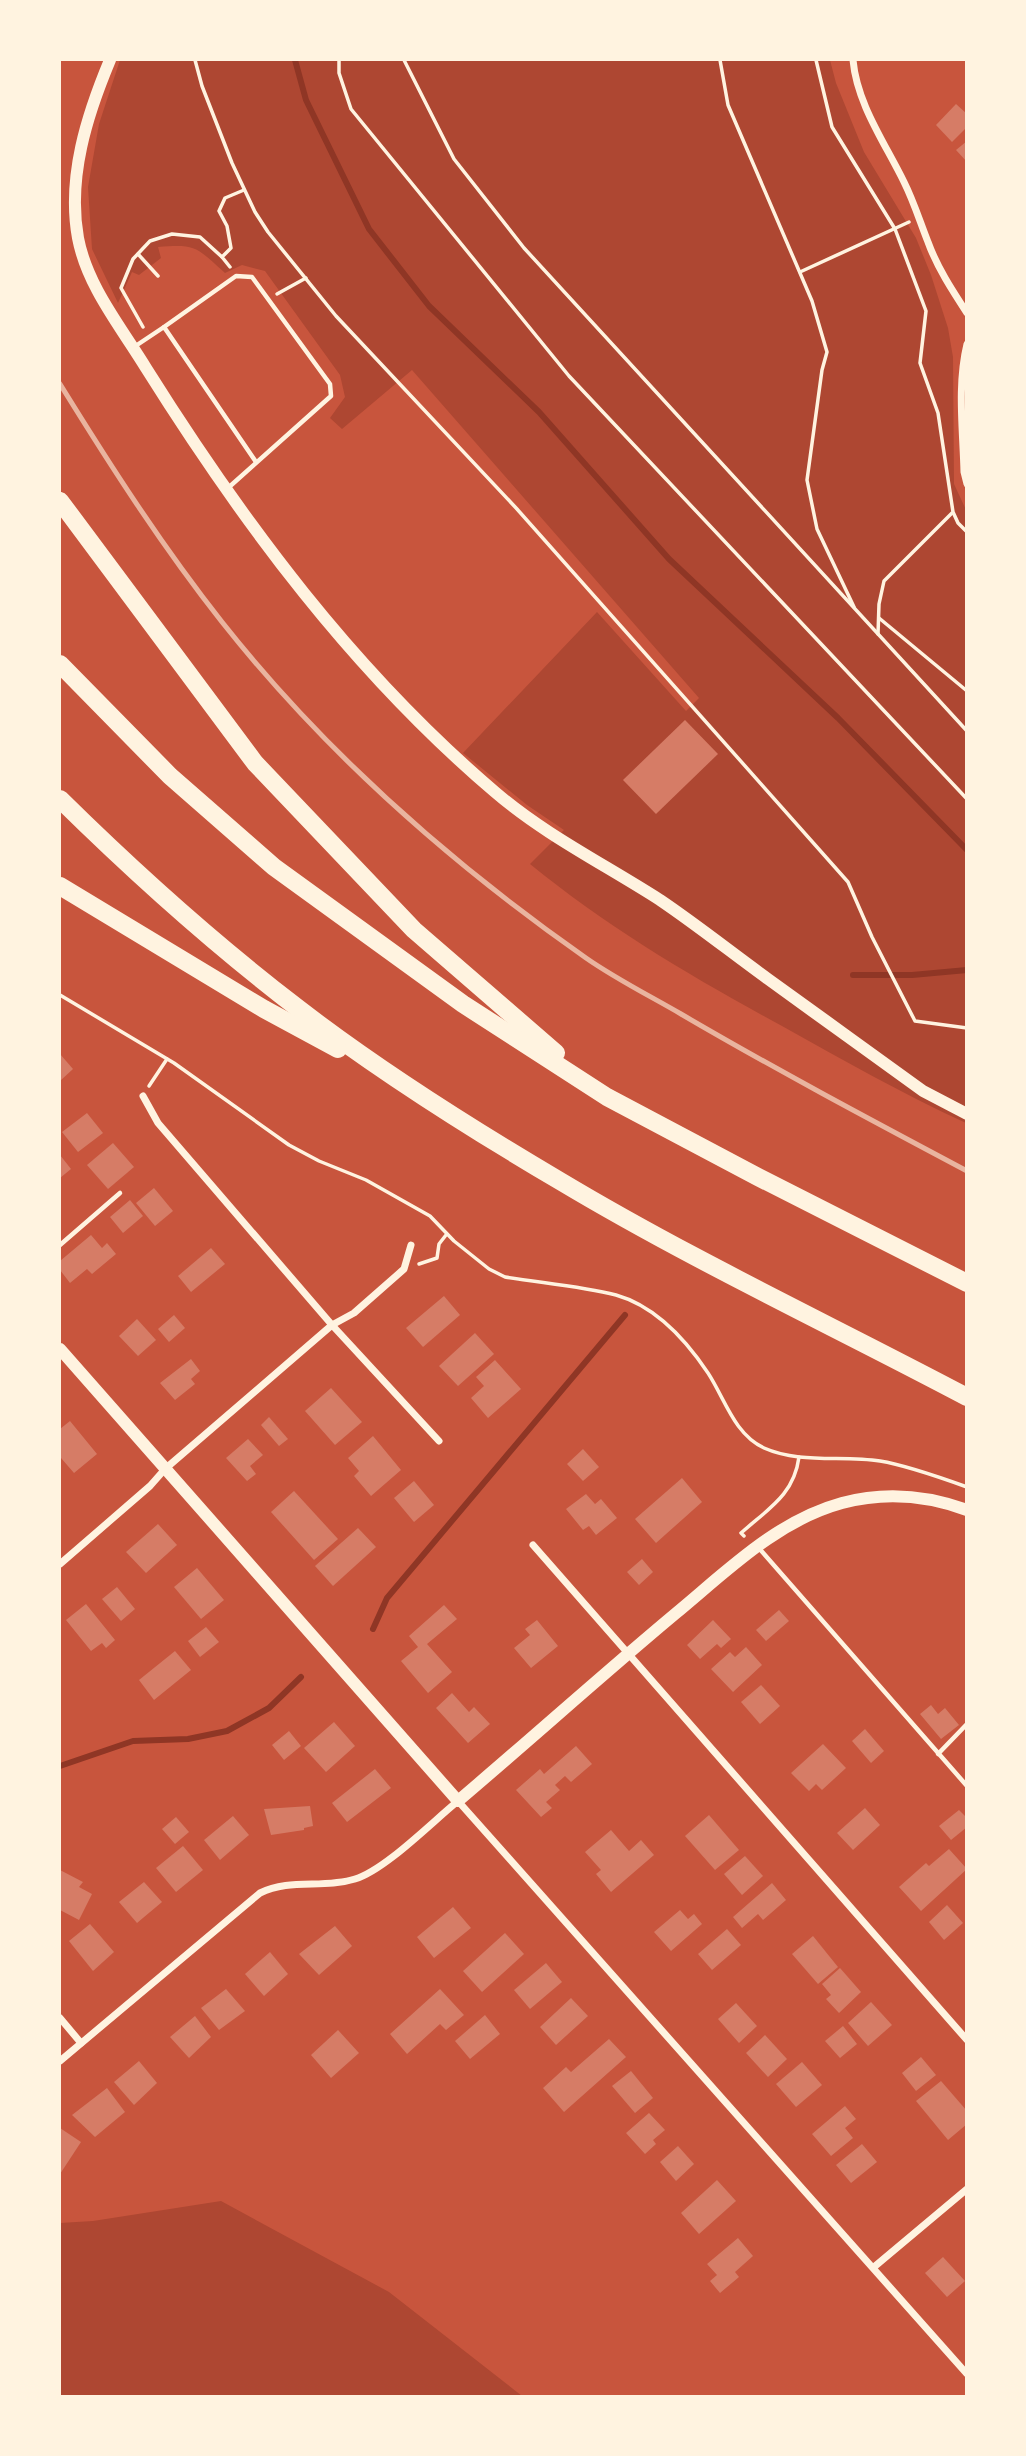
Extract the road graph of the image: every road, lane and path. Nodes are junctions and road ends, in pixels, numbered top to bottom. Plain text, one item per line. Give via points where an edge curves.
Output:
1 (109, 60) edge
2 (195, 60) edge
3 (339, 60) edge
4 (404, 60) edge
5 (720, 60) edge
6 (816, 60) edge
7 (853, 60) edge
8 (244, 190) junction
9 (920, 216) junction
10 (895, 229) junction
11 (138, 253) junction
12 (222, 257) junction
13 (800, 272) junction
14 (158, 276) dead end
15 (236, 276) junction
16 (306, 278) junction
17 (269, 299) junction
18 (967, 313) edge
19 (164, 327) junction
20 (150, 337) junction
21 (967, 344) edge
22 (133, 348) junction
23 (256, 462) junction
24 (967, 484) edge
25 (226, 489) junction
26 (60, 501) edge
27 (953, 512) junction
28 (967, 533) edge
29 (856, 612) junction
30 (879, 618) junction
31 (878, 636) junction
32 (60, 664) edge
33 (967, 691) edge
34 (967, 731) edge
35 (60, 799) edge
36 (967, 799) edge
37 (60, 886) edge
38 (60, 995) edge
39 (967, 1028) edge
40 (167, 1059) junction
41 (421, 1095) junction
42 (143, 1096) joint
43 (607, 1097) junction
44 (967, 1114) edge
45 (120, 1193) dead end
46 (447, 1234) junction
47 (60, 1245) edge
48 (411, 1245) dead end
49 (404, 1269) junction
50 (967, 1283) edge
51 (332, 1325) junction
52 (60, 1349) edge
53 (967, 1397) edge
54 (439, 1441) dead end
55 (799, 1456) junction
56 (164, 1469) junction
57 (967, 1487) edge
58 (967, 1510) edge
59 (533, 1545) dead end
60 (756, 1547) junction
61 (60, 1564) edge
62 (627, 1654) junction
63 (967, 1724) edge
64 (938, 1754) junction
65 (967, 1786) edge
66 (458, 1801) junction
67 (60, 2018) edge
68 (967, 2040) edge
69 (81, 2043) junction
70 (60, 2061) edge
71 (967, 2189) edge
72 (874, 2267) junction
73 (967, 2374) edge

1 - 22 street via 83,139 74,209 83,259
2 - 8 path
3 - 36 path via 338,73 351,109 569,376
4 - 29 path via 454,159 489,206
5 - 13 path via 728,105
6 - 10 path via 832,127
7 - 9 street via 862,100
8 - 12 path via 225,198 219,211 230,248
8 - 16 path via 268,232
9 - 10 path
9 - 18 street via 945,279
10 - 13 path
10 - 27 path via 926,311 920,363 938,412
11 - 12 path via 150,241 172,234 200,237
11 - 14 path
11 - 20 path via 121,288
12 - 15 path
13 - 29 path via 827,352 807,480 817,529
15 - 17 lane via 252,277
15 - 19 lane
16 - 17 path
16 - 39 path via 848,882 915,1021
17 - 23 lane via 330,384 331,396
19 - 20 lane
19 - 23 lane
20 - 22 lane
21 - 24 street via 962,382
22 - 25 street
23 - 25 lane
25 - 44 street via 348,648 449,752 496,793 554,836 659,900 923,1091
26 - 43 highway via 255,763 414,930
27 - 28 path
27 - 30 path via 884,581
29 - 31 path
30 - 31 path
30 - 33 path
31 - 34 path
32 - 43 highway via 170,776 274,867 463,1004
35 - 41 highway via 215,942
37 - 41 highway via 253,1002
38 - 40 path
40 - 42 path
40 - 46 path via 289,1145 377,1186 429,1216
41 - 53 highway via 715,1267
42 - 51 street via 158,1123
43 - 50 highway
45 - 47 lane
46 - 49 path via 439,1244 437,1258
46 - 55 path via 505,1277 617,1296 639,1305 680,1337 746,1435 762,1447
48 - 49 street
49 - 51 street via 354,1313
51 - 54 street
51 - 56 street
52 - 56 street
55 - 57 path via 881,1461
55 - 60 path via 788,1491 741,1533
56 - 61 street
56 - 66 street
58 - 60 street via 906,1496 874,1497 809,1515
59 - 62 street
60 - 62 street
60 - 64 lane
62 - 66 street
62 - 68 street
63 - 64 lane
64 - 65 lane
66 - 69 street via 362,1876 277,1886 260,1893
66 - 72 street
67 - 69 street
69 - 70 street
71 - 72 street
72 - 73 street

